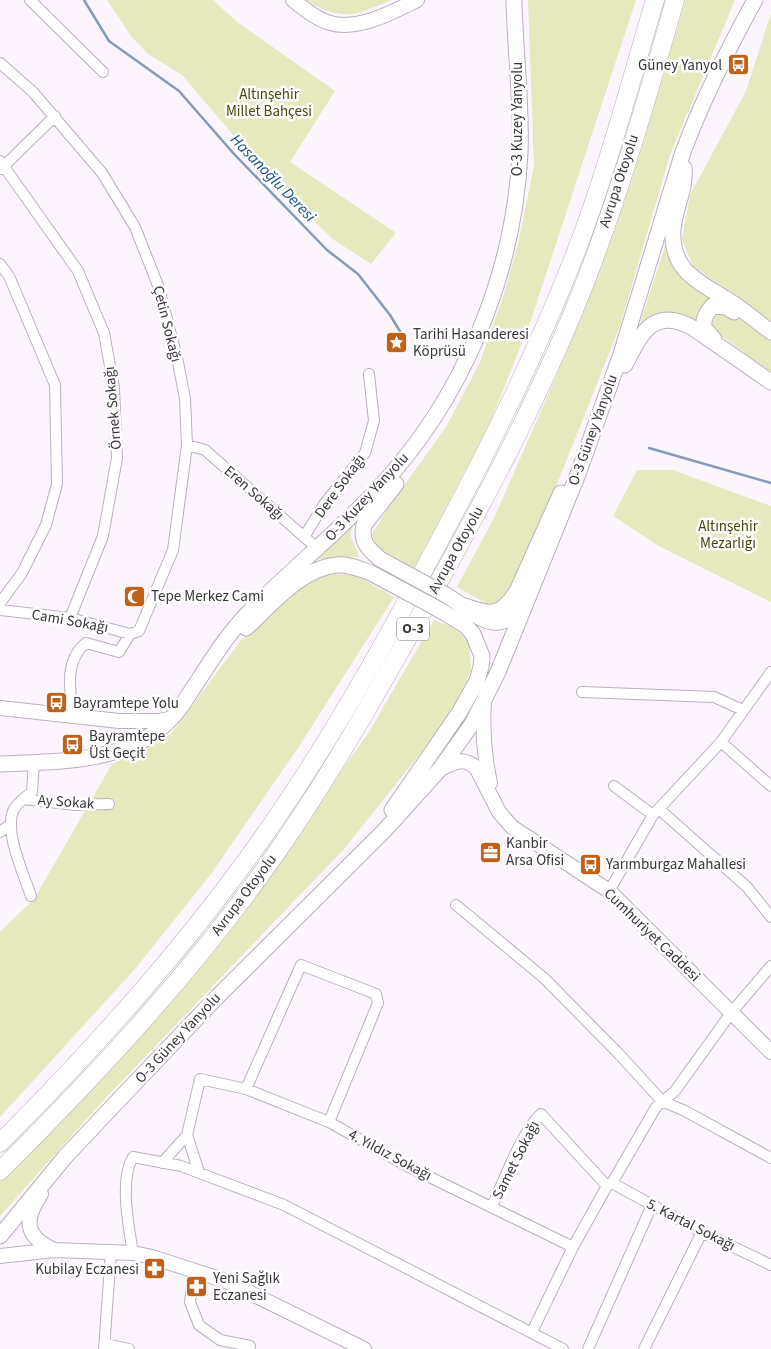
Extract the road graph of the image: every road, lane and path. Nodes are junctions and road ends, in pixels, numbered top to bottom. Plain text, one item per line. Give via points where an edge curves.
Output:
1 (30, 0) edge
2 (293, 0) edge
3 (417, 0) edge
4 (655, 0) edge
5 (675, 0) edge
6 (751, 0) edge
7 (755, 0) edge
8 (511, 4) edge
9 (729, 48) junction
10 (0, 63) edge
11 (103, 72) dead end
12 (55, 116) junction
13 (683, 152) junction
14 (2, 166) edge
15 (0, 264) edge
16 (771, 334) edge
17 (732, 354) junction
18 (369, 374) dead end
19 (458, 380) junction
20 (771, 382) edge
21 (592, 433) junction
22 (187, 445) junction
23 (578, 474) junction
24 (304, 537) junction
25 (318, 549) junction
26 (0, 603) edge
27 (465, 606) junction
28 (0, 610) edge
29 (70, 618) junction
30 (134, 632) junction
31 (771, 672) edge
32 (582, 692) dead end
33 (484, 701) junction
34 (182, 705) junction
35 (0, 708) edge
36 (742, 710) junction
37 (73, 716) junction
38 (170, 719) junction
39 (119, 721) junction
40 (142, 741) junction
41 (721, 742) junction
42 (34, 762) junction
43 (0, 764) edge
44 (440, 769) junction
45 (614, 786) dead end
46 (771, 786) edge
47 (23, 799) junction
48 (109, 804) dead end
49 (499, 812) junction
50 (656, 812) junction
51 (11, 824) junction
52 (0, 832) edge
53 (366, 848) junction
54 (609, 891) junction
55 (31, 896) dead end
56 (456, 905) dead end
57 (771, 916) edge
58 (771, 966) edge
59 (731, 1013) junction
60 (771, 1052) edge
61 (246, 1089) junction
62 (662, 1101) junction
63 (541, 1114) joint
64 (329, 1122) junction
65 (187, 1135) junction
66 (0, 1143) edge
67 (65, 1157) junction
68 (771, 1158) edge
69 (162, 1163) junction
70 (0, 1171) edge
71 (199, 1172) junction
72 (609, 1184) junction
73 (652, 1205) junction
74 (492, 1206) junction
75 (702, 1232) junction
76 (0, 1236) edge
77 (573, 1247) junction
78 (54, 1250) junction
79 (111, 1252) junction
80 (133, 1253) junction
81 (0, 1256) edge
82 (771, 1265) edge
83 (194, 1270) junction
84 (532, 1332) junction
85 (104, 1346) edge
86 (129, 1349) edge
87 (248, 1349) edge
88 (364, 1349) edge
89 (563, 1349) edge
90 (588, 1349) edge
91 (644, 1349) edge

1 - 11 street
2 - 3 main road via 330,23 348,24 373,19
4 - 66 highway, Avrupa Otoyolu / O-3 via 578,246 531,359 473,479 373,661 298,786 218,897 118,1018
5 - 70 highway, Avrupa Otoyolu / O-3 via 614,200 552,362 492,487 368,709 278,850 194,960 102,1065
6 - 9 main road
7 - 9 main road
8 - 19 main road, O-3 Kuzey Yanyolu via 520,134 512,220 482,326
9 - 13 main road, O-3 Güney Yanyolu
10 - 12 street, Çetin Sokağı
12 - 14 street
12 - 22 street, Çetin Sokağı via 102,174 136,227 159,288 178,362 185,399
13 - 16 main road via 684,174 673,244 677,258 694,280 734,304
13 - 21 main road, O-3 Güney Yanyolu via 621,354
14 - 29 street, Örnek Sokağı via 78,271 104,333 114,388 117,458 103,536
15 - 26 street via 9,276 55,385 57,484 46,525 22,573
16 - 17 main road via 726,307 712,306 704,317 704,328
17 - 20 main road
17 - 21 main road via 680,321 665,319 650,325 637,341
18 - 24 street, Dere Sokağı via 374,422 365,453 325,503
19 - 25 main road, O-3 Kuzey Yanyolu via 406,458
19 - 27 main road, bridge via 415,462 364,525 362,534 370,551 380,559
21 - 23 main road, O-3 Güney Yanyolu
21 - 27 main road via 507,605 488,613
22 - 24 street, Eren Sokağı via 205,450
22 - 30 street, Çetin Sokağı via 173,550
23 - 27 main road via 524,596 511,616 495,623
23 - 33 main road, O-3 Güney Yanyolu
24 - 25 street, Eren Sokağı
25 - 34 main road, O-3 Kuzey Yanyolu via 245,616 203,671
28 - 29 street, Cami Sokağı
29 - 30 street, Cami Sokağı
30 - 37 street, Çetin Sokağı via 119,652 86,643 78,649 69,684
31 - 36 street
32 - 36 street via 714,697
33 - 44 main road, O-3 Güney Yanyolu
33 - 49 main road, Cumhuriyet Caddesi via 485,759
34 - 38 main road, O-3 Kuzey Yanyolu
34 - 53 main road, bridge via 240,633 307,574 338,564 371,573 465,625 479,643 482,656 478,681
35 - 37 main road
36 - 41 street
37 - 39 main road
38 - 39 main road
38 - 40 main road, O-3 Kuzey Yanyolu via 154,736
39 - 40 main road via 132,728
40 - 42 main road, O-3 Kuzey Yanyolu via 125,750
41 - 46 street
41 - 50 street
42 - 43 main road, O-3 Kuzey Yanyolu
42 - 47 street, Ay Sokak via 32,792
44 - 49 main road, Cumhuriyet Caddesi via 458,760 472,763
44 - 53 main road, O-3 Güney Yanyolu
45 - 50 street
47 - 48 street, Ay Sokak via 76,805
47 - 51 street, Ay Sokak via 14,809
49 - 54 main road, Cumhuriyet Caddesi via 512,827
50 - 54 street
50 - 57 street via 747,886
51 - 52 street
51 - 55 street via 15,850
53 - 67 main road, O-3 Güney Yanyolu via 217,997
54 - 59 main road, Cumhuriyet Caddesi
56 - 62 street via 544,978
58 - 59 street
59 - 60 main road, Cumhuriyet Caddesi
59 - 62 street via 675,1091
61 - 64 street, 4. Yıldız Sokağı
61 - 64 street via 301,965 368,990 376,994 378,1003
61 - 65 street, 4. Yıldız Sokağı via 200,1079
62 - 68 street
62 - 72 street
63 - 72 street, 5. Kartal Sokağı
63 - 74 street, Samet Sokağı via 524,1138
64 - 74 street, 4. Yıldız Sokağı via 409,1167
65 - 69 street
65 - 71 street
67 - 76 main road, O-3 Güney Yanyolu
67 - 78 main road via 29,1214 28,1224 34,1236
69 - 71 street
69 - 80 street via 133,1157 130,1163 127,1216
71 - 84 street via 284,1205
72 - 73 street, 5. Kartal Sokağı
72 - 77 street
73 - 75 street, 5. Kartal Sokağı
73 - 90 street
74 - 77 street, 4. Yıldız Sokağı
75 - 82 street, 5. Kartal Sokağı
75 - 91 street
77 - 84 street
78 - 79 main road
78 - 81 main road
79 - 80 main road
79 - 85 street
80 - 83 main road
83 - 87 street via 190,1302 199,1325 220,1340 250,1346
83 - 88 main road via 226,1282
84 - 89 street
85 - 86 street

